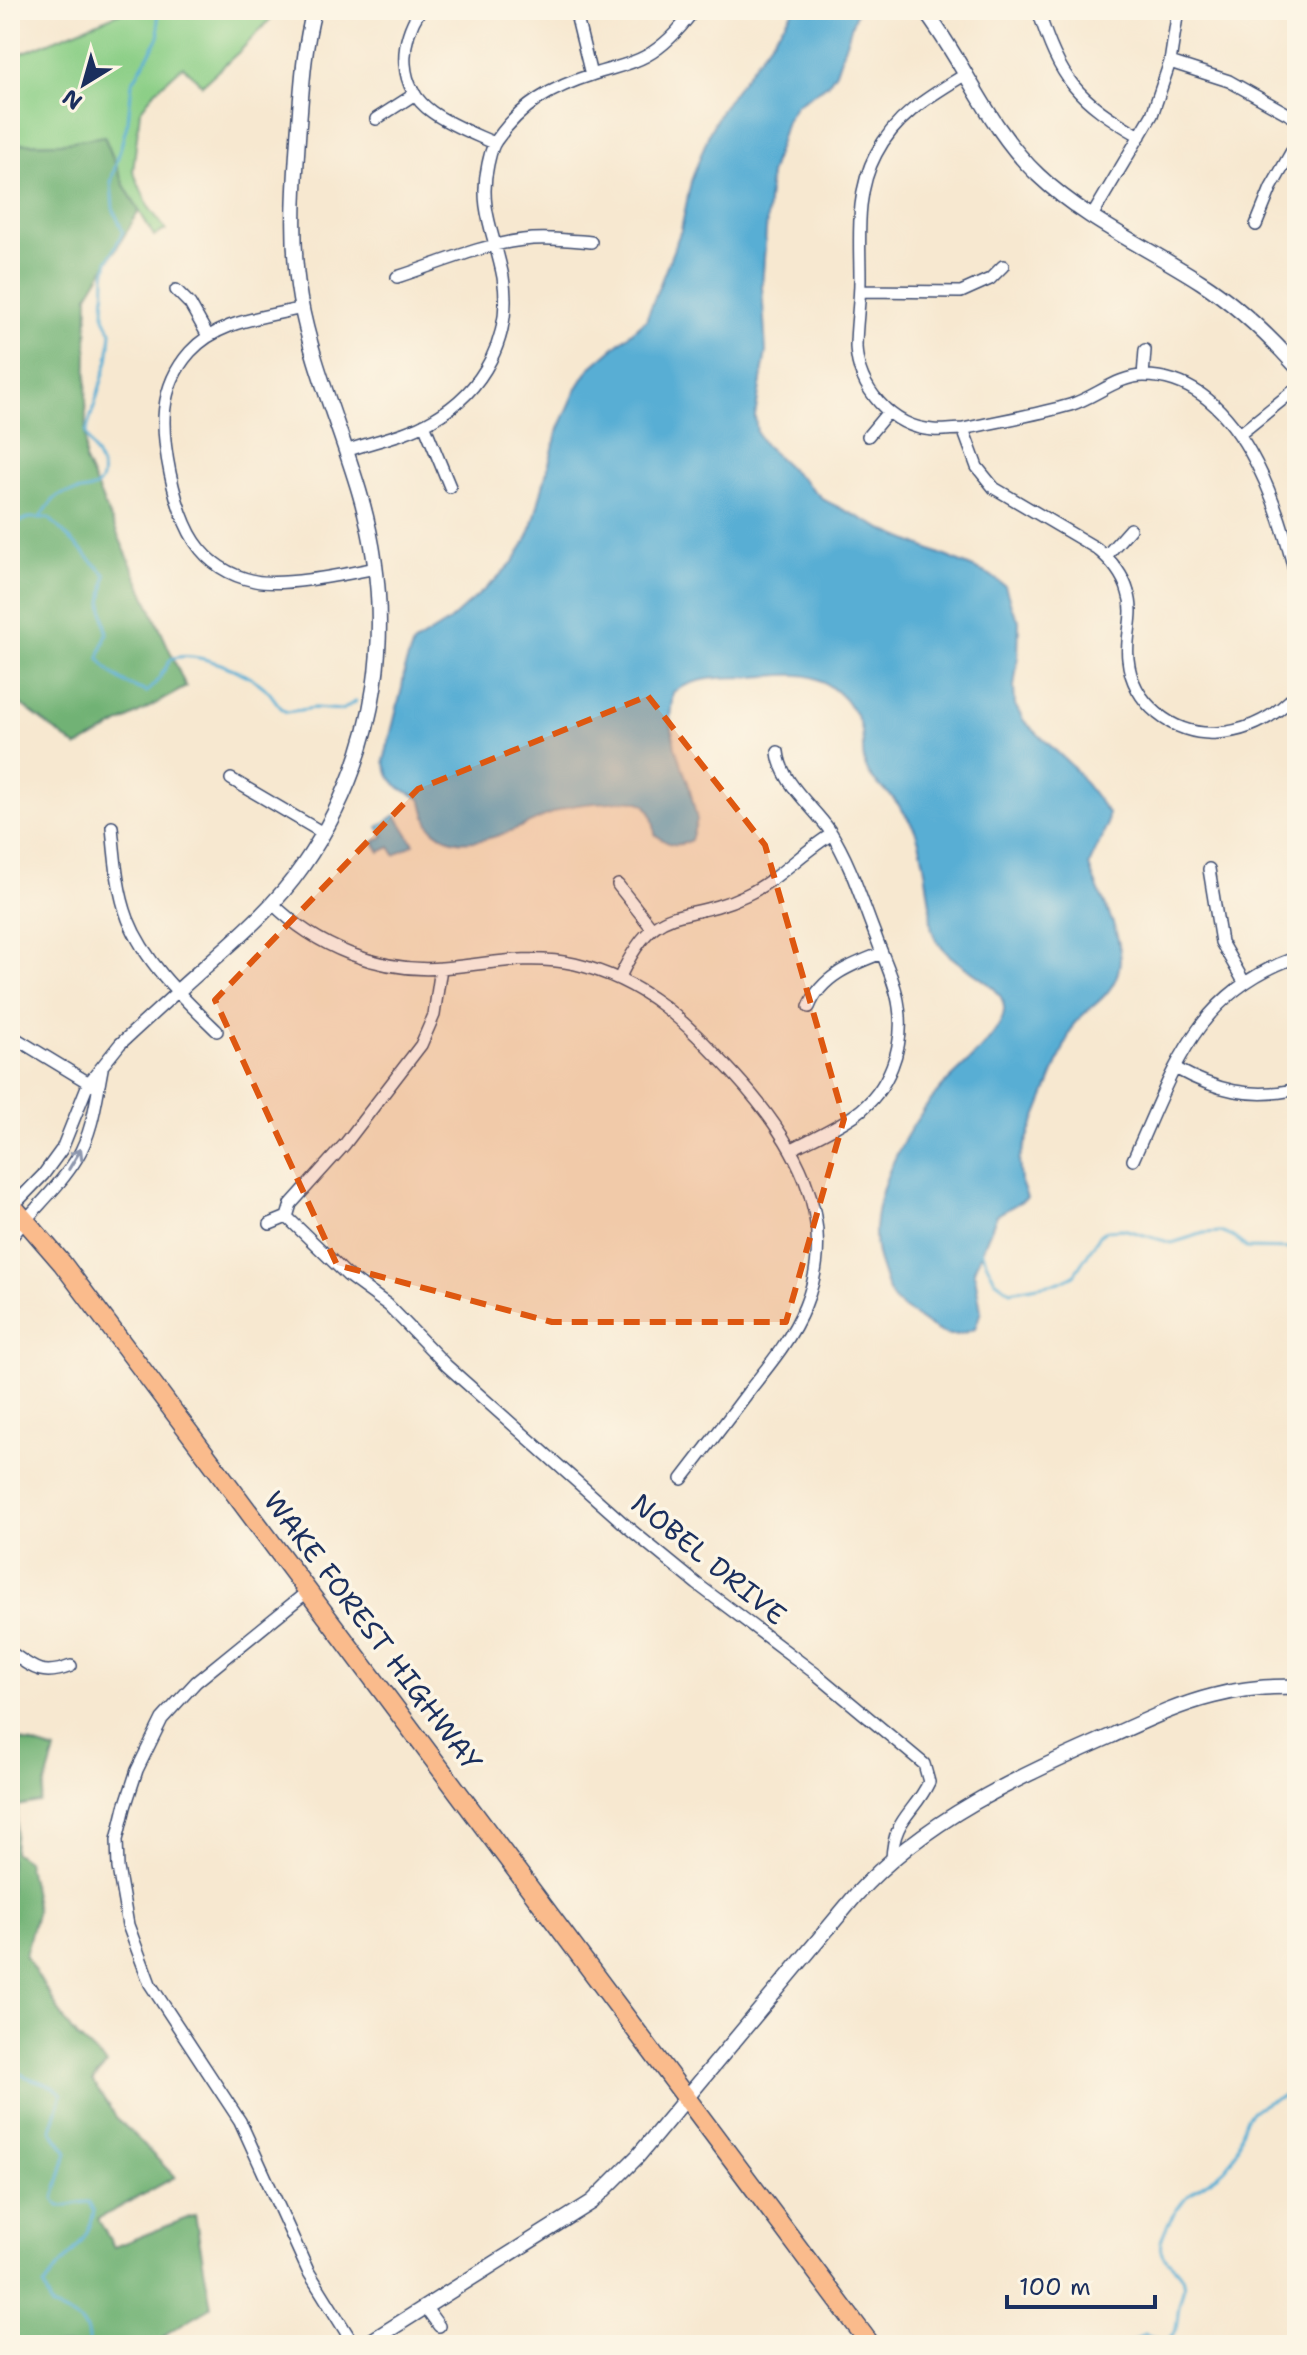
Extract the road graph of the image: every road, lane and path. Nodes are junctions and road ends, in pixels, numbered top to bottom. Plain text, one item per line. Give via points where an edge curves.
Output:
1 (314, 10) edge
2 (420, 10) edge
3 (575, 10) edge
4 (694, 10) edge
5 (924, 10) edge
6 (1038, 10) edge
7 (1178, 10) edge
8 (1170, 62) junction
9 (966, 74) junction
10 (591, 75) junction
11 (415, 94) junction
12 (376, 119) dead end
13 (1297, 119) edge
14 (1140, 136) junction
15 (1297, 142) edge
16 (494, 143) junction
17 (1092, 216) junction
18 (1256, 225) dead end
19 (591, 242) dead end
20 (495, 246) junction
21 (1003, 266) dead end
22 (397, 277) dead end
23 (176, 290) dead end
24 (860, 291) junction
25 (302, 308) junction
26 (208, 336) junction
27 (1145, 350) dead end
28 (1297, 367) edge
29 (1143, 376) junction
30 (1297, 388) edge
31 (888, 412) junction
32 (424, 424) junction
33 (963, 429) junction
34 (1240, 434) junction
35 (868, 436) dead end
36 (346, 451) junction
37 (450, 487) dead end
38 (1130, 529) dead end
39 (1106, 556) junction
40 (376, 568) junction
41 (1297, 582) edge
42 (1297, 693) edge
43 (778, 752) dead end
44 (231, 779) dead end
45 (112, 827) dead end
46 (323, 833) junction
47 (832, 834) junction
48 (1209, 869) dead end
49 (618, 885) dead end
50 (272, 903) junction
51 (651, 927) junction
52 (882, 953) junction
53 (1297, 957) edge
54 (441, 968) junction
55 (619, 979) junction
56 (1244, 982) junction
57 (178, 991) junction
58 (809, 1007) dead end
59 (217, 1031) dead end
60 (10, 1035) edge
61 (1175, 1068) junction
62 (93, 1086) junction
63 (1297, 1089) edge
64 (792, 1149) junction
65 (1133, 1160) dead end
66 (14, 1209) edge
67 (287, 1217) junction
68 (270, 1224) dead end
69 (10, 1239) edge
70 (682, 1479) dead end
71 (308, 1591) junction
72 (10, 1652) edge
73 (71, 1666) dead end
74 (1297, 1687) edge
75 (892, 1860) junction
76 (686, 2097) junction
77 (426, 2308) junction
78 (439, 2326) dead end
79 (354, 2345) edge
80 (365, 2345) edge
81 (871, 2345) edge

1 - 25 street via 305,51 294,210
2 - 11 street via 404,45
3 - 10 street
4 - 10 street via 649,55
5 - 9 street
6 - 14 street via 1049,46 1074,89 1101,114
7 - 8 street
8 - 13 street via 1229,81
8 - 14 street
9 - 17 street via 1020,157
9 - 24 street via 908,111 874,156 860,209
10 - 16 street via 541,95
11 - 12 street
11 - 16 street via 441,118
14 - 17 street
15 - 18 street
16 - 20 street via 484,201
17 - 28 street via 1229,302
19 - 20 street via 524,239
20 - 22 street
20 - 32 street via 505,303 494,355 466,395
21 - 24 street via 990,279 961,292
23 - 26 street
24 - 31 street via 859,362 870,391
25 - 26 street via 229,325
25 - 36 street
26 - 40 street via 173,377 163,417 177,505 192,539 220,567 254,581
27 - 29 street
29 - 33 street via 1075,403
29 - 34 street via 1190,390 1211,403
30 - 34 street
31 - 33 street via 917,427
31 - 35 street
32 - 36 street
32 - 37 street
33 - 39 street via 977,467 994,488
34 - 41 street via 1272,498
36 - 40 street
38 - 39 street
39 - 42 street via 1121,575 1131,603 1127,645 1132,677 1146,703 1166,721 1204,734 1234,730 1280,711
40 - 46 street via 380,651 371,704 353,770
43 - 47 street via 783,773
44 - 46 street
45 - 57 street via 129,920 143,948
46 - 50 street
47 - 51 street via 746,895 677,914
47 - 52 street
48 - 56 street via 1221,942
49 - 51 street
50 - 54 street via 304,931 358,957 393,966
50 - 57 street
51 - 55 street
52 - 58 street via 841,971 819,988
52 - 64 street via 900,1017 891,1070 855,1114
53 - 56 street
54 - 55 street via 549,960
54 - 67 street via 434,1015 421,1045 291,1204
55 - 64 street via 652,996 688,1025 761,1105
56 - 61 street via 1205,1018
57 - 59 street
57 - 62 street via 120,1044
60 - 62 street
61 - 63 street via 1234,1093
61 - 65 street
62 - 66 street via 62,1149
66 -> 62 street via 62,1179 77,1157 90,1129
64 - 70 street via 811,1198 816,1231 806,1306 778,1353
66 - 69 street
66 - 71 highway, WAKE FOREST HIGHWAY via 75,1281
67 - 68 street
67 - 75 street, NOBEL DRIVE via 631,1530 924,1764 929,1782 896,1830
71 - 76 highway, WAKE FOREST HIGHWAY
71 - 79 street via 196,1682 162,1719 125,1807 117,1840 118,1868 130,1934 150,1984 240,2121 308,2271
72 - 73 street via 43,1672
74 - 75 street via 1212,1696 1149,1719 1012,1783
75 - 76 street via 814,1942
76 - 77 street via 602,2194
76 - 81 highway, WAKE FOREST HIGHWAY
77 - 78 street
77 - 80 street

